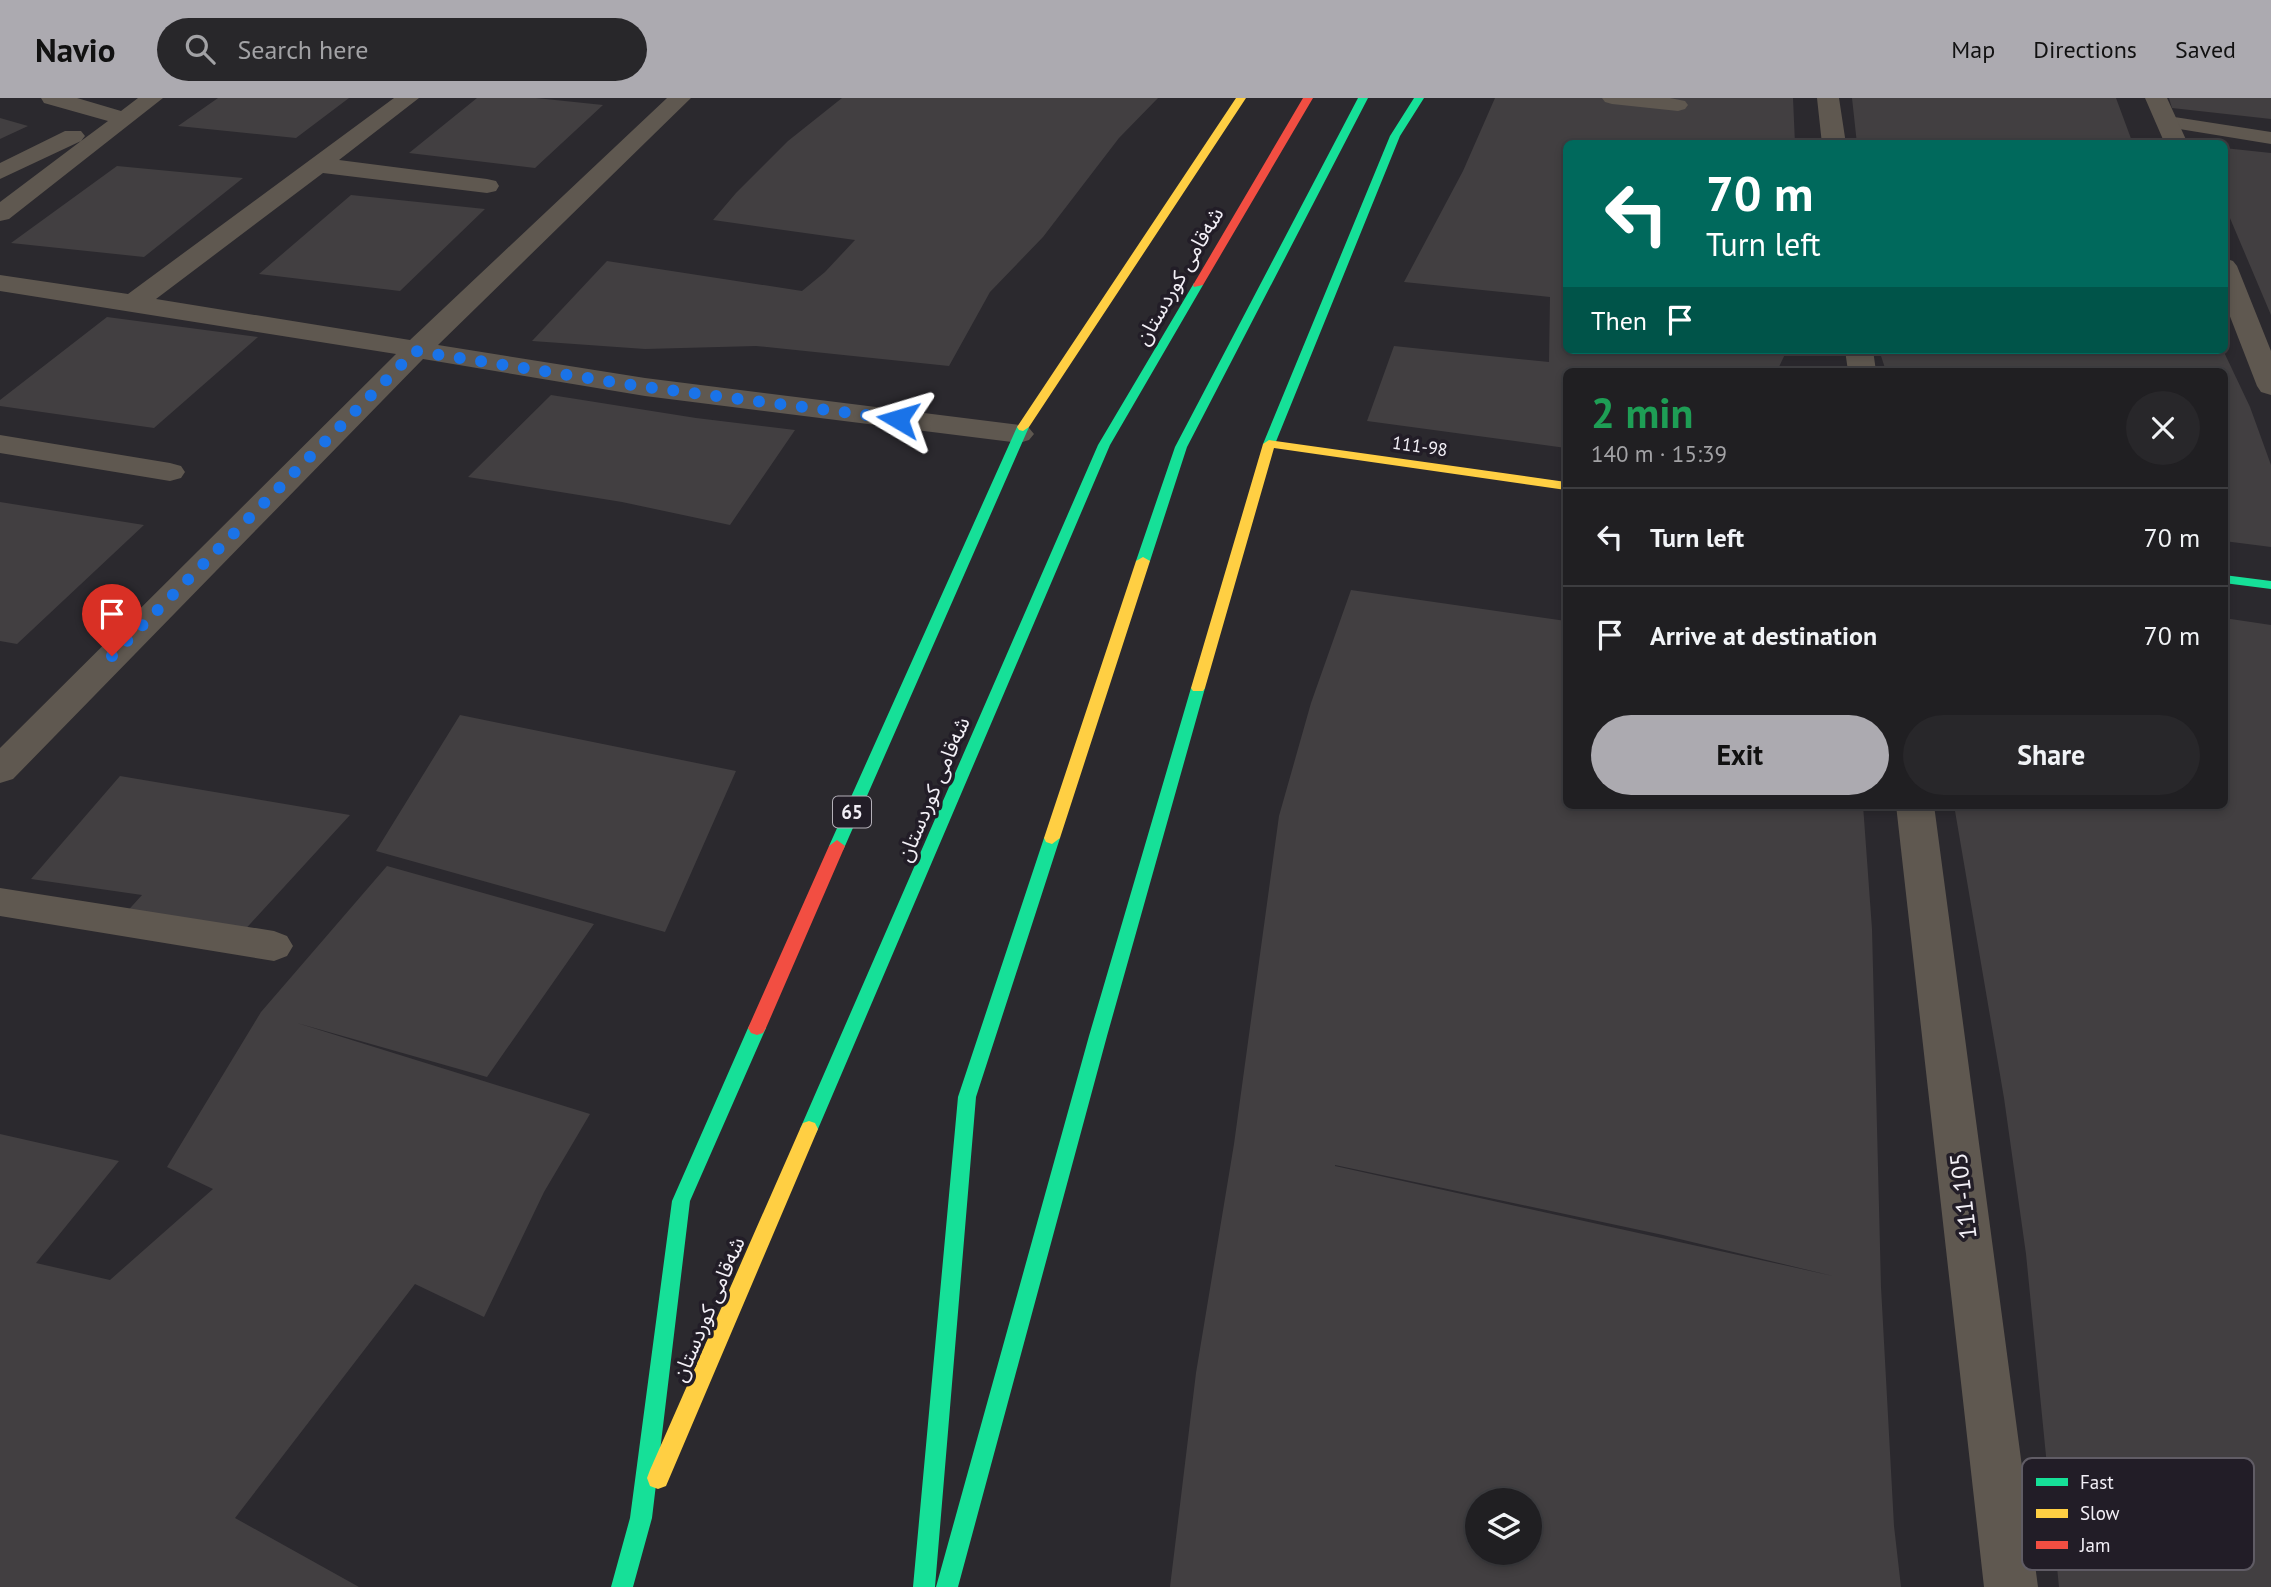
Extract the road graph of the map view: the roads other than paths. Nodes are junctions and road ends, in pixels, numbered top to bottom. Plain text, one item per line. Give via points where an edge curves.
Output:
1 (52, 98) edge
2 (145, 98) edge
3 (152, 98) edge
4 (408, 98) edge
5 (680, 98) edge
6 (1241, 98) edge
7 (1307, 98) edge
8 (1363, 98) edge
9 (1419, 98) edge
10 (1612, 98) edge
11 (1828, 98) edge
12 (2156, 98) edge
13 (1678, 105) dead end
14 (112, 115) junction
15 (2168, 122) junction
16 (2271, 138) edge
17 (1833, 140) edge
18 (2175, 140) edge
19 (319, 165) junction
20 (0, 172) edge
21 (487, 186) dead end
22 (0, 214) edge
23 (2228, 276) edge
24 (0, 284) edge
25 (133, 303) junction
26 (415, 351) junction
27 (2271, 386) edge
28 (1019, 434) junction
29 (0, 444) edge
30 (1269, 444) junction
31 (170, 472) dead end
32 (1563, 486) edge
33 (2228, 580) edge
34 (2271, 585) edge
35 (0, 770) edge
36 (1915, 809) edge
37 (0, 902) edge
38 (274, 946) dead end
39 (640, 1518) junction
40 (622, 1587) edge
41 (924, 1587) edge
42 (947, 1587) edge
43 (2011, 1587) edge

1 - 14 street
2 - 14 street
3 - 22 street
4 - 19 street
5 - 26 street
6 - 28 main road, شەقامی کوردستان / 65
7 - 39 main road, شەقامی کوردستان / 65 via 1104,445
8 - 41 main road via 1181,447 967,1097
9 - 30 main road via 1395,136
10 - 13 lane
11 - 17 street
12 - 15 street
14 - 20 street
15 - 16 lane
15 - 18 street
19 - 21 street
19 - 25 street
23 - 27 street
24 - 25 street
25 - 26 street
26 - 28 street via 645,387
26 - 35 street
28 - 39 main road, شەقامی کوردستان / 65 via 681,1201
29 - 31 street
30 - 32 main road, 111-98
30 - 42 main road via 1098,1036
33 - 34 main road
36 - 43 street, 111-105
37 - 38 lane
39 - 40 main road, شەقامی کوردستان / 65

